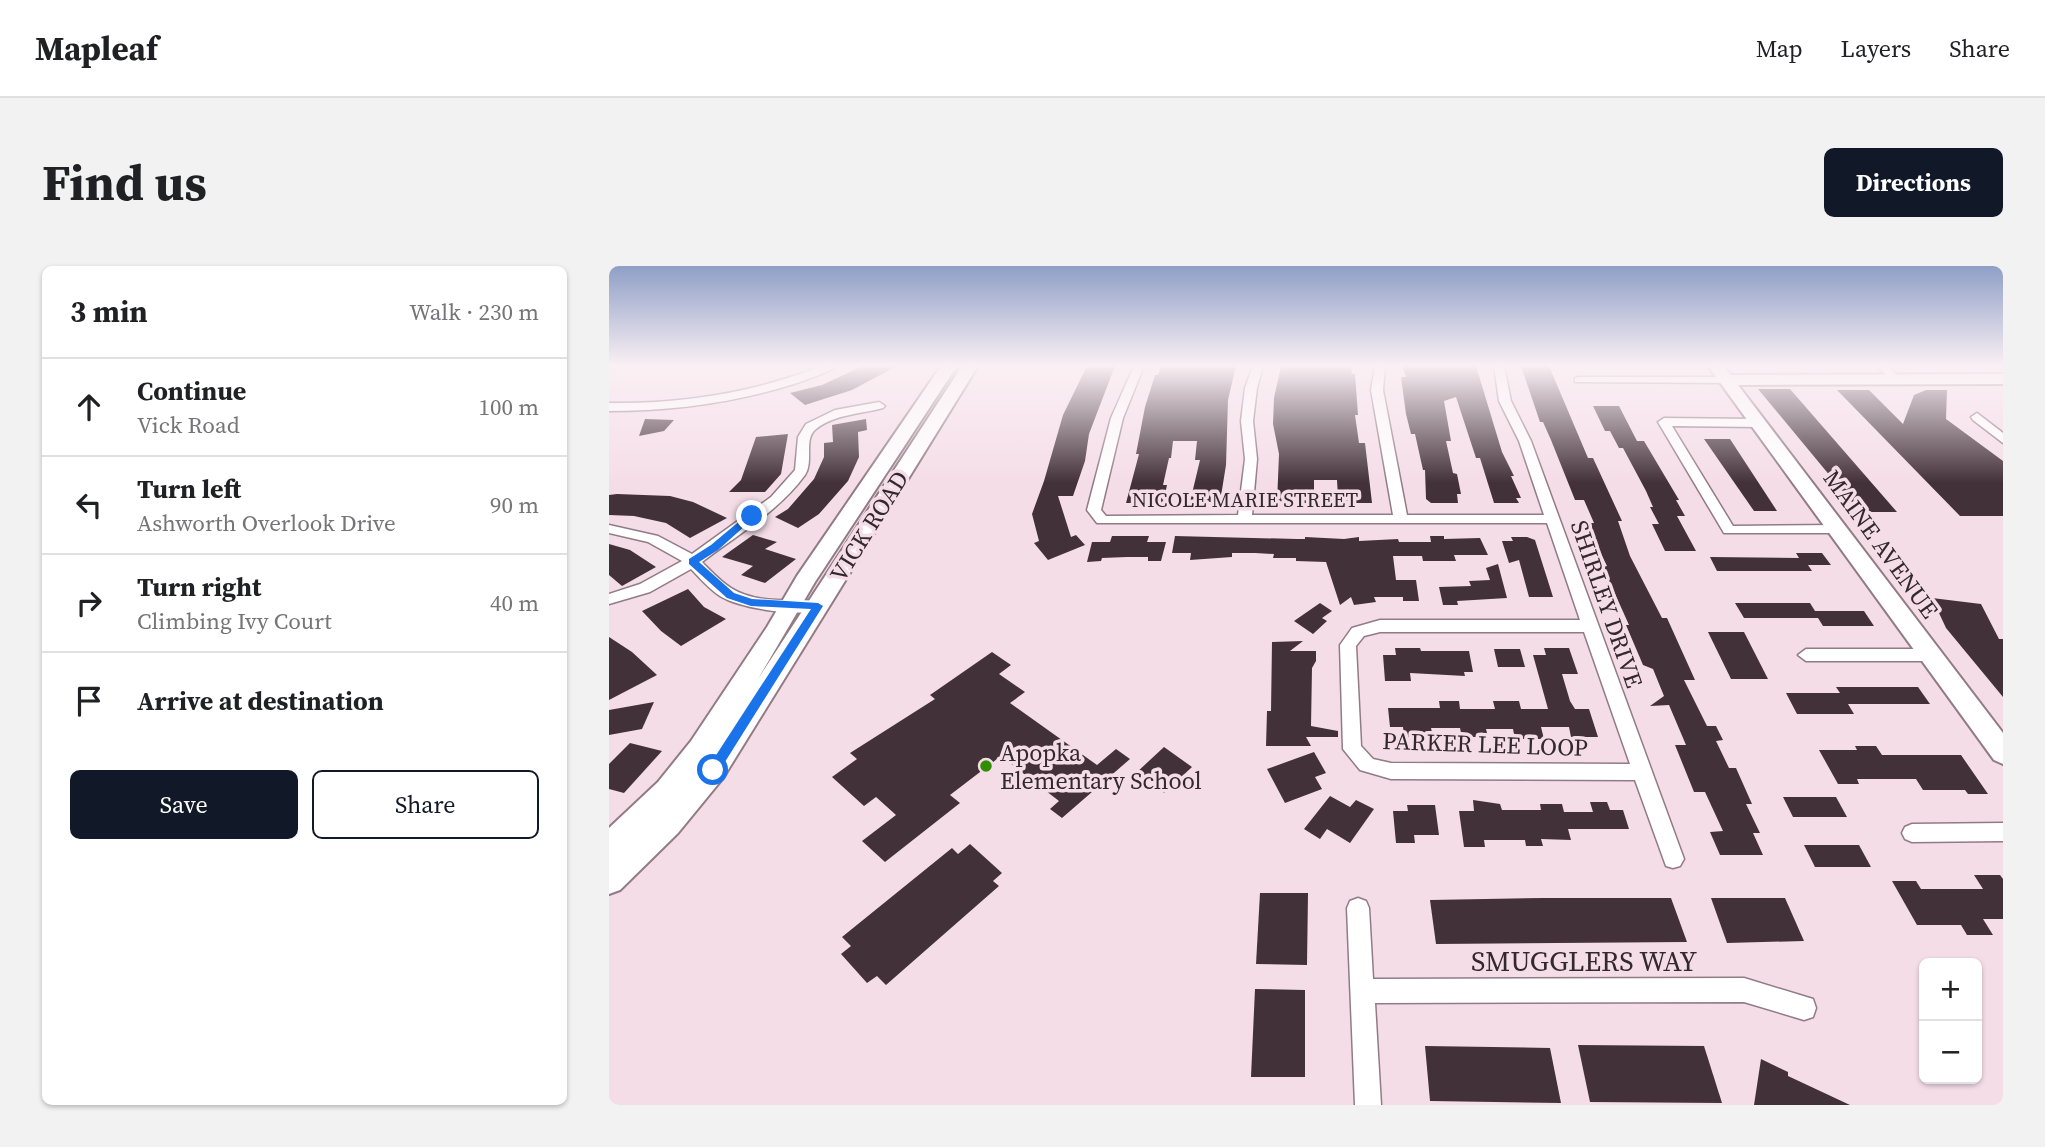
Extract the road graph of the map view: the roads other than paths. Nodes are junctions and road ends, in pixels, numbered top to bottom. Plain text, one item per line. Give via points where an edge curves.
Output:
1 (673, 405) edge
2 (925, 405) edge
3 (943, 405) edge
4 (1122, 405) edge
5 (1249, 405) edge
6 (1380, 405) edge
7 (1506, 405) edge
8 (1746, 405) edge
9 (879, 406) dead end
10 (609, 407) edge
11 (1977, 417) dead end
12 (1759, 423) junction
13 (2003, 439) edge
14 (1553, 519) junction
15 (1245, 520) junction
16 (1401, 520) junction
17 (609, 529) edge
18 (1838, 529) junction
19 (692, 562) junction
20 (609, 599) edge
21 (805, 605) junction
22 (1591, 626) junction
23 (1806, 655) dead end
24 (1930, 655) junction
25 (2003, 753) edge
26 (1642, 772) junction
27 (2003, 832) edge
28 (1912, 833) dead end
29 (609, 847) edge
30 (1673, 859) dead end
31 (609, 880) edge
32 (1358, 908) dead end
33 (1362, 991) junction
34 (1804, 1008) dead end
35 (1368, 1105) edge

1 - 10 street
2 - 21 street, VICK ROAD
3 - 21 street, VICK ROAD
4 - 15 street, NICOLE MARIE STREET via 1094,510 1102,520
5 - 15 street via 1251,460
6 - 16 street
7 - 14 street, SHIRLEY DRIVE via 1525,441
8 - 12 street, MAINE AVENUE
9 - 19 street via 839,413 810,428 804,437 801,471 789,486
11 - 13 street
12 - 18 street, MAINE AVENUE
12 - 18 street via 1664,422 1729,530
14 - 16 street, NICOLE MARIE STREET
14 - 22 street, SHIRLEY DRIVE
15 - 16 street, NICOLE MARIE STREET
17 - 19 street via 654,538
18 - 24 street, MAINE AVENUE
19 - 20 street via 646,588
19 - 21 street via 730,596 751,603
21 - 29 street, VICK ROAD via 776,632 686,768
21 - 31 street, VICK ROAD via 713,770 668,824
22 - 26 street, SHIRLEY DRIVE
22 - 26 street, PARKER LEE LOOP via 1380,626 1357,632 1348,645 1352,748 1367,765 1391,771
23 - 24 street
24 - 25 street, MAINE AVENUE
26 - 30 street, SHIRLEY DRIVE
27 - 28 street
32 - 33 street
33 - 34 street, SMUGGLERS WAY via 1744,990
33 - 35 street

